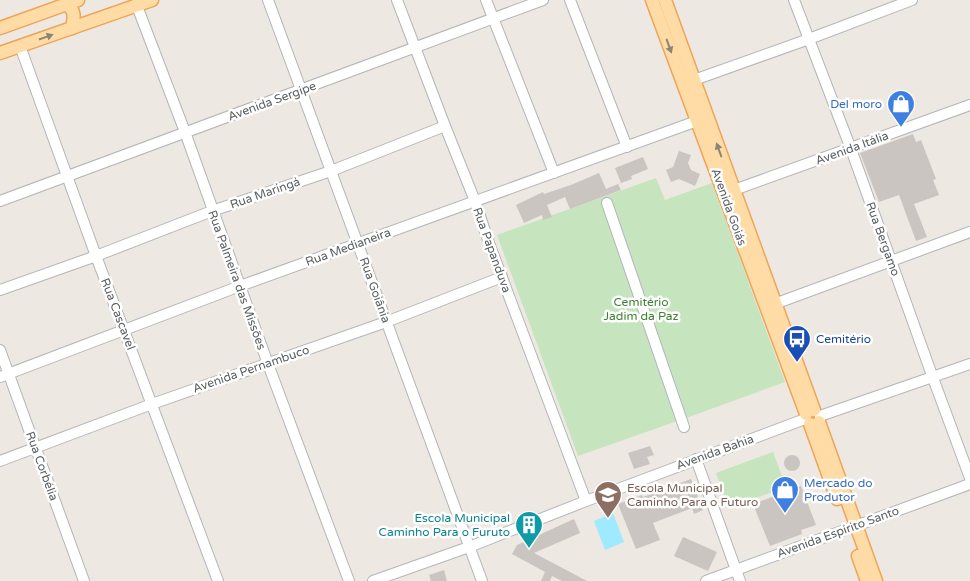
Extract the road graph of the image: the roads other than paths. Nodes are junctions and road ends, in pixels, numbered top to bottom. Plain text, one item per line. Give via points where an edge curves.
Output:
1 (78, 0) edge
2 (152, 0) edge
3 (268, 0) edge
4 (397, 0) edge
5 (486, 0) edge
6 (543, 0) edge
7 (570, 0) edge
8 (652, 0) edge
9 (665, 0) edge
10 (794, 0) edge
11 (912, 0) edge
12 (64, 2) edge
13 (137, 6) junction
14 (493, 18) junction
15 (0, 28) edge
16 (72, 28) junction
17 (809, 39) junction
18 (20, 46) junction
19 (415, 48) junction
20 (0, 53) edge
21 (694, 80) junction
22 (301, 90) junction
23 (970, 105) edge
24 (697, 121) junction
25 (445, 126) junction
26 (185, 132) junction
27 (627, 147) junction
28 (851, 149) junction
29 (331, 171) junction
30 (554, 173) junction
31 (68, 176) junction
32 (734, 190) junction
33 (0, 201) edge
34 (475, 201) junction
35 (607, 203) dead end
36 (212, 211) junction
37 (970, 232) edge
38 (359, 244) junction
39 (96, 256) junction
40 (892, 261) junction
41 (502, 277) junction
42 (240, 286) junction
43 (0, 290) edge
44 (771, 305) junction
45 (386, 322) junction
46 (124, 330) junction
47 (0, 350) edge
48 (268, 364) junction
49 (970, 364) edge
50 (4, 375) edge
51 (933, 378) junction
52 (152, 404) junction
53 (812, 418) junction
54 (684, 427) dead end
55 (35, 449) junction
56 (696, 459) junction
57 (0, 461) edge
58 (970, 478) edge
59 (970, 484) edge
60 (586, 501) junction
61 (852, 527) junction
62 (469, 547) junction
63 (736, 570) junction
64 (84, 581) edge
65 (218, 581) edge
66 (349, 581) edge
67 (373, 581) edge
68 (482, 581) edge
69 (706, 581) edge
70 (740, 581) edge
71 (867, 581) edge
72 (876, 581) edge

1 - 12 main road
2 - 13 main road
3 - 22 street, Rua Goiânia
4 - 19 street, Rua Papanduva
5 - 14 street
6 - 14 street, Avenida Sergipe
7 - 27 street
8 -> 24 main road, Avenida Goiás
9 - 21 main road, Avenida Goiás
10 - 17 street, Rua Bergamo
11 - 17 street
12 - 15 main road
12 - 16 main road via 74,15
13 - 16 main road
13 - 26 street, Rua Palmeira das Missões
14 - 19 street, Avenida Sergipe
14 - 30 street
18 -> 16 main road
17 - 21 street
17 - 28 street, Rua Bergamo
18 - 20 main road
18 - 31 street, Rua Cascavel
19 - 22 street, Avenida Sergipe
19 - 25 street, Rua Papanduva
32 -> 21 main road, Avenida Goiás
22 - 26 street, Avenida Sergipe
22 - 29 street, Rua Goiânia
23 - 28 street, Avenida Itália
24 - 27 street, Rua Medianeira
24 - 44 main road, Avenida Goiás
25 - 29 street, Rua Maringá
25 - 34 street, Rua Papanduva
26 - 31 street, Avenida Sergipe
26 - 36 street, Rua Palmeira das Missões
27 - 30 street, Rua Medianeira
28 - 32 street, Avenida Itália
28 - 40 street, Rua Bergamo
29 - 36 street, Rua Maringá
29 - 38 street, Rua Goiânia
30 - 34 street, Rua Medianeira
31 - 33 street, Avenida Sergipe
31 - 39 street, Rua Cascavel
32 - 44 main road, Avenida Goiás
34 - 38 street, Rua Medianeira
34 - 41 street, Rua Papanduva
35 - 54 street
36 - 39 street, Rua Maringá
36 - 42 street, Rua Palmeira das Missões
37 - 40 street
38 - 42 street, Rua Medianeira
38 - 45 street, Rua Goiânia
39 - 43 street, Rua Maringá
39 - 46 street, Rua Cascavel
40 - 44 street
40 - 51 street, Rua Bergamo
41 - 45 street, Avenida Pernambuco
41 - 60 street, Rua Papanduva
42 - 46 street, Rua Medianeira
42 - 48 street, Rua Palmeira das Missões
44 - 53 main road, Avenida Goiás
45 - 48 street, Avenida Pernambuco
45 - 62 street, Rua Goiânia
46 - 50 street, Rua Medianeira
46 - 52 street, Rua Cascavel
47 - 50 street, Rua Corbélia
48 - 52 street, Avenida Pernambuco
48 - 66 street, Rua Palmeira das Missões
49 - 51 street, Avenida Bahia
50 - 55 street, Rua Corbélia
51 - 53 street, Avenida Bahia
51 - 58 street, Rua Bergamo
52 - 55 street, Avenida Pernambuco
52 - 65 street, Rua Cascavel
53 - 56 street, Avenida Bahia
53 - 61 main road, Avenida Goiás
55 - 57 street, Avenida Pernambuco
55 - 64 street, Rua Corbélia
56 - 60 street, Avenida Bahia
56 - 63 street
59 - 61 street, Avenida Espírito Santo
60 - 62 street, Avenida Bahia
61 - 63 street, Avenida Espírito Santo
61 - 71 main road, Avenida Goiás
61 - 72 main road, Avenida Goiás
62 - 67 street, Avenida Bahia
62 - 68 street, Rua Goiânia
63 - 69 street, Avenida Espírito Santo
63 - 70 street

